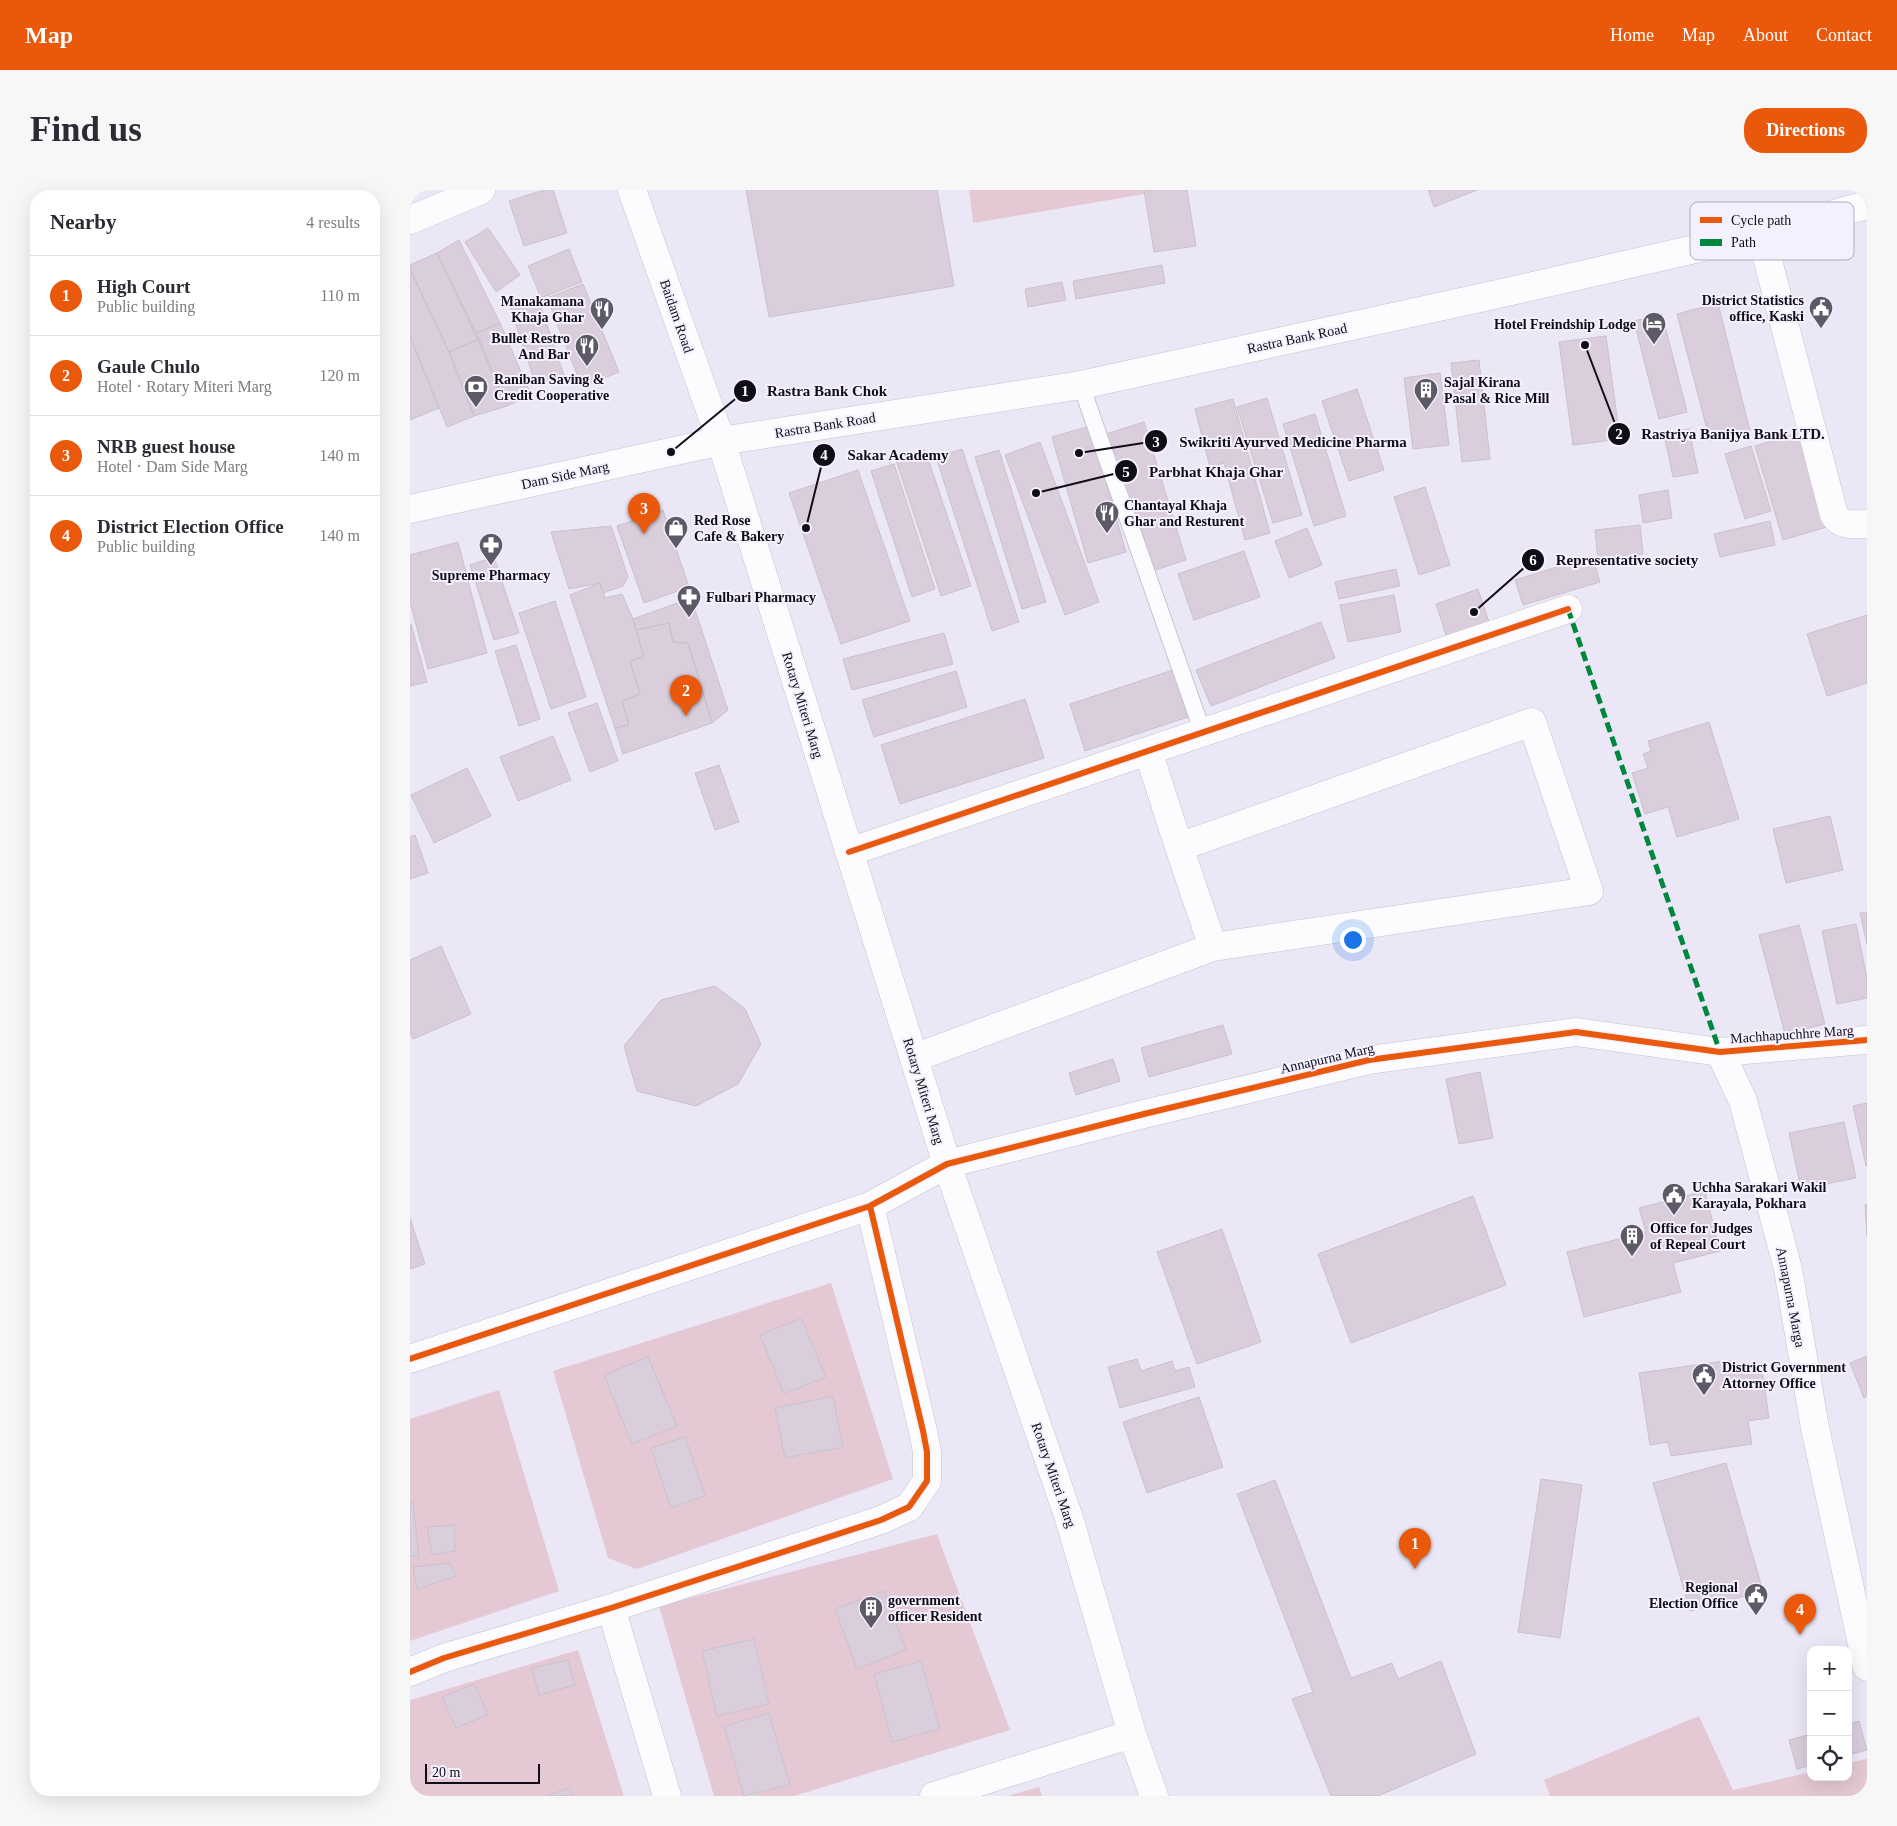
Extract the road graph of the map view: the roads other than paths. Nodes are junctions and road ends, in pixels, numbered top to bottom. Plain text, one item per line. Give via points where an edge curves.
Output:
1 (482, 190) edge
2 (632, 190) edge
3 (1867, 206) edge
4 (1854, 209) edge
5 (410, 220) edge
6 (1690, 250) edge
7 (1768, 260) edge
8 (1081, 385) junction
9 (721, 441) junction
10 (410, 509) edge
11 (1867, 524) edge
12 (1568, 609) dead end
13 (1203, 733) junction
14 (1148, 751) junction
15 (1178, 847) junction
16 (849, 852) junction
17 (1213, 947) junction
18 (1867, 1040) edge
19 (1720, 1052) junction
20 (914, 1058) junction
21 (947, 1164) junction
22 (870, 1206) junction
23 (410, 1359) edge
24 (611, 1608) junction
25 (1867, 1667) edge
26 (410, 1672) edge
27 (1132, 1734) junction
28 (667, 1796) edge
29 (934, 1796) edge
30 (1154, 1796) edge

1 - 5 street
2 - 9 street, Baidam Road
3 - 4 street, Rastra Bank Road
6 - 8 street, Rastra Bank Road
7 - 11 street via 1834,515 1844,524
8 - 9 street, Rastra Bank Road
8 - 13 lane
9 - 10 street, Dam Side Marg
9 - 16 street, Rotary Miteri Marg
12 - 13 street
13 - 14 street
14 - 15 street
14 - 16 street
15 - 17 street
15 - 17 street via 1532,722 1590,891
16 - 20 street, Rotary Miteri Marg
17 - 20 street
18 - 19 street, Machhapuchhre Marg
19 - 21 street, Annapurna Marg via 1576,1032 1369,1060
19 - 25 street, Annapurna Marga via 1743,1101 1788,1269 1814,1428
20 - 21 street, Rotary Miteri Marg
21 - 22 street, Annapurna Marg
21 - 27 street, Rotary Miteri Marg via 1069,1518
22 - 23 street, Annapurna Marg
22 - 24 street via 923,1431 927,1481 909,1507 881,1520
24 - 26 street via 444,1658
24 - 28 street
27 - 29 street
27 - 30 street, Rotary Miteri Marg

